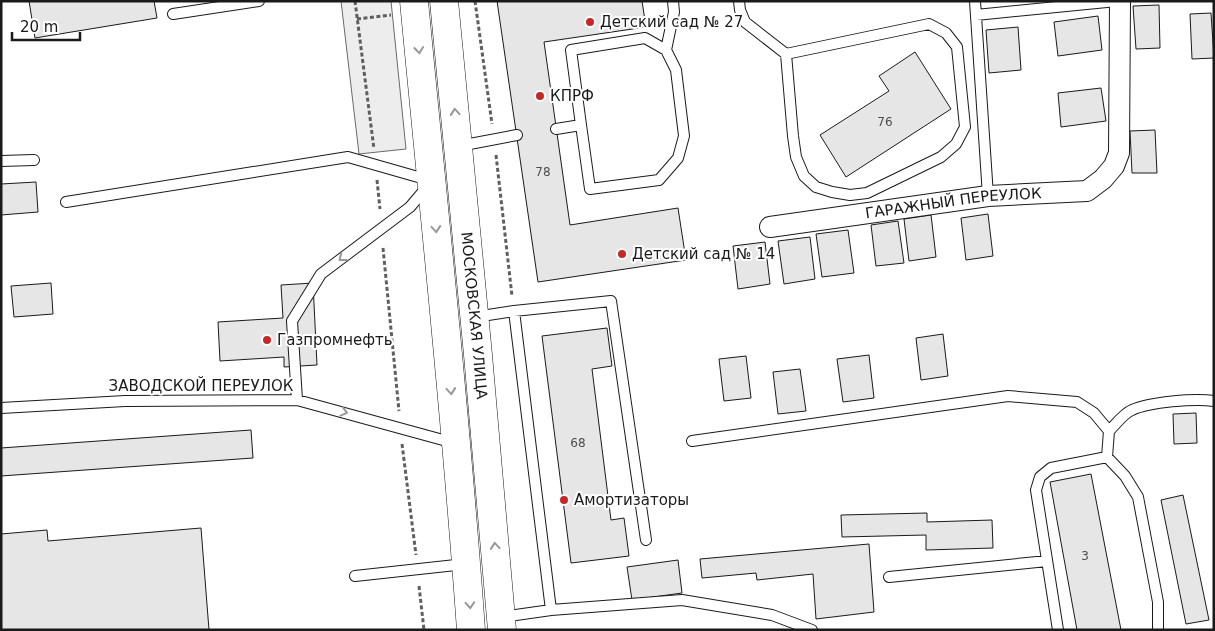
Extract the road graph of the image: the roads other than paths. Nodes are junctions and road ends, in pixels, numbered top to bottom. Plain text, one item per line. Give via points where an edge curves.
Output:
1 (259, 1) edge
2 (444, 1) edge
3 (672, 1) edge
4 (739, 1) edge
5 (975, 1) edge
6 (1118, 1) edge
7 (403, 8) edge
8 (173, 14) dead end
9 (976, 15) junction
10 (666, 50) junction
11 (786, 54) junction
12 (581, 125) junction
13 (556, 129) dead end
14 (517, 135) dead end
15 (458, 146) junction
16 (34, 160) dead end
17 (1, 161) edge
18 (432, 181) junction
19 (988, 196) junction
20 (66, 202) dead end
21 (770, 227) dead end
22 (514, 311) junction
23 (474, 317) junction
24 (297, 400) junction
25 (1214, 401) edge
26 (1, 408) edge
27 (1108, 431) junction
28 (692, 442) dead end
29 (456, 443) junction
30 (1107, 458) junction
31 (646, 540) dead end
32 (1047, 561) junction
33 (466, 564) junction
34 (355, 576) dead end
35 (889, 577) dead end
36 (551, 610) junction
37 (501, 623) edge
38 (471, 630) edge
39 (812, 630) edge
40 (1058, 630) edge
41 (1158, 630) edge

1 - 8 lane
15 -> 2 main road, МОСКОВСКАЯ УЛИЦА
3 - 10 lane via 674,12
4 - 11 lane via 745,22
5 - 9 lane
6 - 9 lane
6 - 19 street, ГАРАЖНЫЙ ПЕРЕУЛОК via 1120,152 1114,166 1087,191
7 -> 18 main road, МОСКОВСКАЯ УЛИЦА
9 - 19 lane
10 - 12 lane via 644,38 571,50
10 - 12 lane via 676,70 684,136 678,158 659,180 590,189
11 - 11 lane via 929,24 946,33 957,47 965,127 956,144 941,157 867,193 850,195 816,187 804,176 796,158
12 - 13 lane
14 - 15 lane
15 - 23 main road, МОСКОВСКАЯ УЛИЦА
16 - 17 lane
18 - 20 lane via 348,157
18 -> 24 lane via 410,207 321,274 292,320
18 -> 29 main road, МОСКОВСКАЯ УЛИЦА
19 - 21 street, ГАРАЖНЫЙ ПЕРЕУЛОК
22 - 23 lane
22 - 31 lane via 611,301
22 - 36 lane
37 -> 23 main road, МОСКОВСКАЯ УЛИЦА
24 - 26 lane, ЗАВОДСКОЙ ПЕРЕУЛОК via 125,401
24 -> 29 lane, ЗАВОДСКОЙ ПЕРЕУЛОК
25 - 27 lane via 1156,403 1131,410
27 - 28 lane via 1094,413 1077,402 1008,396
27 - 30 lane
29 - 33 main road, МОСКОВСКАЯ УЛИЦА
30 - 32 lane via 1051,468 1040,477 1036,490
30 - 41 lane via 1125,476 1138,498 1158,602
32 - 35 lane
32 - 40 lane
33 - 34 lane
33 -> 38 main road, МОСКОВСКАЯ УЛИЦА
36 - 37 lane
36 - 39 lane via 682,600 772,615

